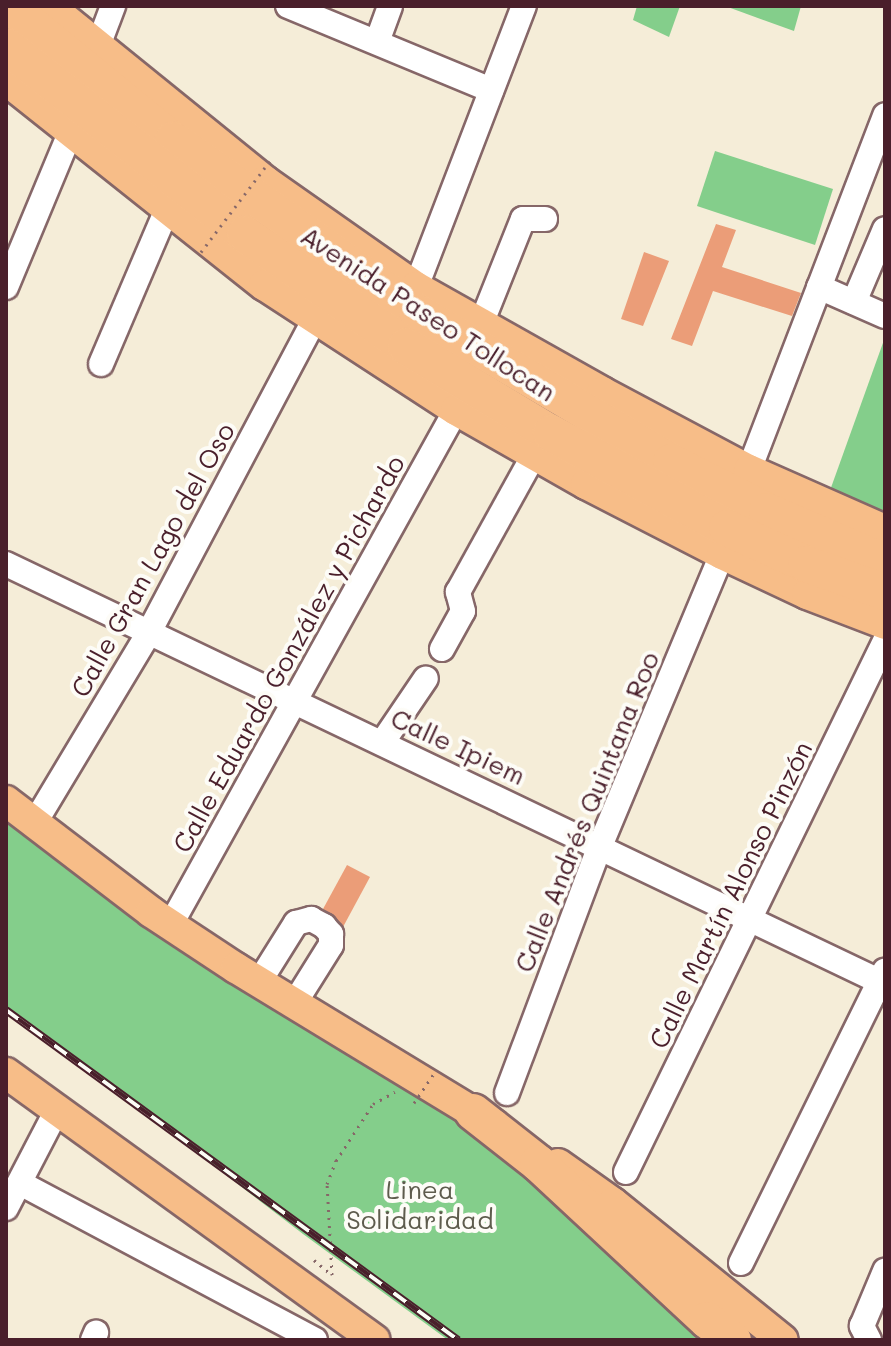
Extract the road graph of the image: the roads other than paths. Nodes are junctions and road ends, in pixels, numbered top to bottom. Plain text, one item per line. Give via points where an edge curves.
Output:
1 (9, 6) edge
2 (23, 6) edge
3 (113, 6) edge
4 (288, 6) edge
5 (390, 6) edge
6 (524, 6) edge
7 (65, 14) edge
8 (377, 42) junction
9 (6, 46) edge
10 (98, 46) junction
11 (11, 84) edge
12 (143, 84) junction
13 (491, 90) junction
14 (885, 115) edge
15 (77, 119) junction
16 (173, 140) junction
17 (874, 176) edge
18 (167, 209) junction
19 (545, 219) dead end
20 (885, 229) edge
21 (6, 287) edge
22 (416, 287) junction
23 (819, 287) junction
24 (854, 302) junction
25 (885, 316) edge
26 (315, 319) junction
27 (481, 324) junction
28 (101, 364) dead end
29 (456, 410) junction
30 (534, 455) junction
31 (749, 470) junction
32 (885, 530) edge
33 (722, 554) junction
34 (885, 562) edge
35 (6, 564) edge
36 (885, 592) edge
37 (885, 624) edge
38 (148, 634) junction
39 (885, 641) edge
40 (442, 649) dead end
41 (426, 678) dead end
42 (297, 702) junction
43 (382, 743) junction
44 (6, 801) edge
45 (34, 824) junction
46 (600, 846) junction
47 (752, 920) junction
48 (171, 924) junction
49 (883, 979) edge
50 (259, 982) junction
51 (294, 1004) junction
52 (6, 1073) edge
53 (507, 1093) dead end
54 (57, 1110) junction
55 (473, 1112) junction
56 (626, 1172) dead end
57 (20, 1183) junction
58 (6, 1208) edge
59 (741, 1263) dead end
60 (885, 1271) edge
61 (315, 1340) edge
62 (375, 1340) edge
63 (733, 1340) edge
64 (783, 1340) edge
65 (869, 1340) edge

1 - 16 highway, Avenida Paseo Tollocan
2 - 7 highway
3 - 10 street
4 - 8 street
5 - 8 street
6 - 13 street
7 - 10 main road, Avenida Paseo Tollocan
8 - 13 street
9 - 15 highway, Avenida Paseo Tollocan
10 - 12 main road, Avenida Paseo Tollocan
11 - 15 highway
12 - 16 highway
12 - 22 main road, Avenida Paseo Tollocan via 265,181
13 - 22 street
14 - 17 street
15 - 18 main road, Avenida Paseo Tollocan
15 - 21 street
15 - 36 highway, Avenida Paseo Tollocan via 406,346 551,433 727,528
16 - 34 highway, Avenida Paseo Tollocan via 418,313 576,409 767,511
17 - 23 street
18 - 26 main road, Avenida Paseo Tollocan
18 - 28 street
19 - 27 street via 523,219
20 - 24 street
22 - 27 main road, Avenida Paseo Tollocan
23 - 24 street
23 - 31 street
24 - 25 street
26 - 29 main road, Avenida Paseo Tollocan
26 - 38 street, Calle Gran Lago del Oso
27 - 31 main road, Avenida Paseo Tollocan
29 - 30 main road, Avenida Paseo Tollocan
29 - 42 street, Calle Eduardo González y Pichardo
30 - 33 main road, Avenida Paseo Tollocan
30 - 40 street via 458,592 463,611
31 - 32 main road, Avenida Paseo Tollocan
33 - 37 main road, Avenida Paseo Tollocan
33 - 46 street, Calle Andrés Quintana Roo
35 - 38 street, Calle Ipiem
38 - 42 street, Calle Ipiem
38 - 45 street, Calle Gran Lago del Oso
39 - 47 street, Calle Martín Alonso Pinzón
41 - 43 street
42 - 43 street, Calle Ipiem
42 - 48 street, Calle Eduardo González y Pichardo
43 - 46 street, Calle Ipiem
44 - 45 main road
45 - 48 main road
46 - 47 street, Calle Ipiem
46 - 53 street, Calle Andrés Quintana Roo
47 - 49 street, Calle Ipiem
47 - 56 street, Calle Martín Alonso Pinzón
48 - 50 main road
49 - 59 street
50 - 51 main road
50 - 51 street via 296,923 311,919 324,926 331,945
51 - 55 main road
52 - 54 main road
54 - 57 street
54 - 62 main road
55 - 63 highway via 538,1163
55 - 64 main road via 604,1197
57 - 58 street
57 - 61 street
60 - 65 street via 864,1314 862,1326

